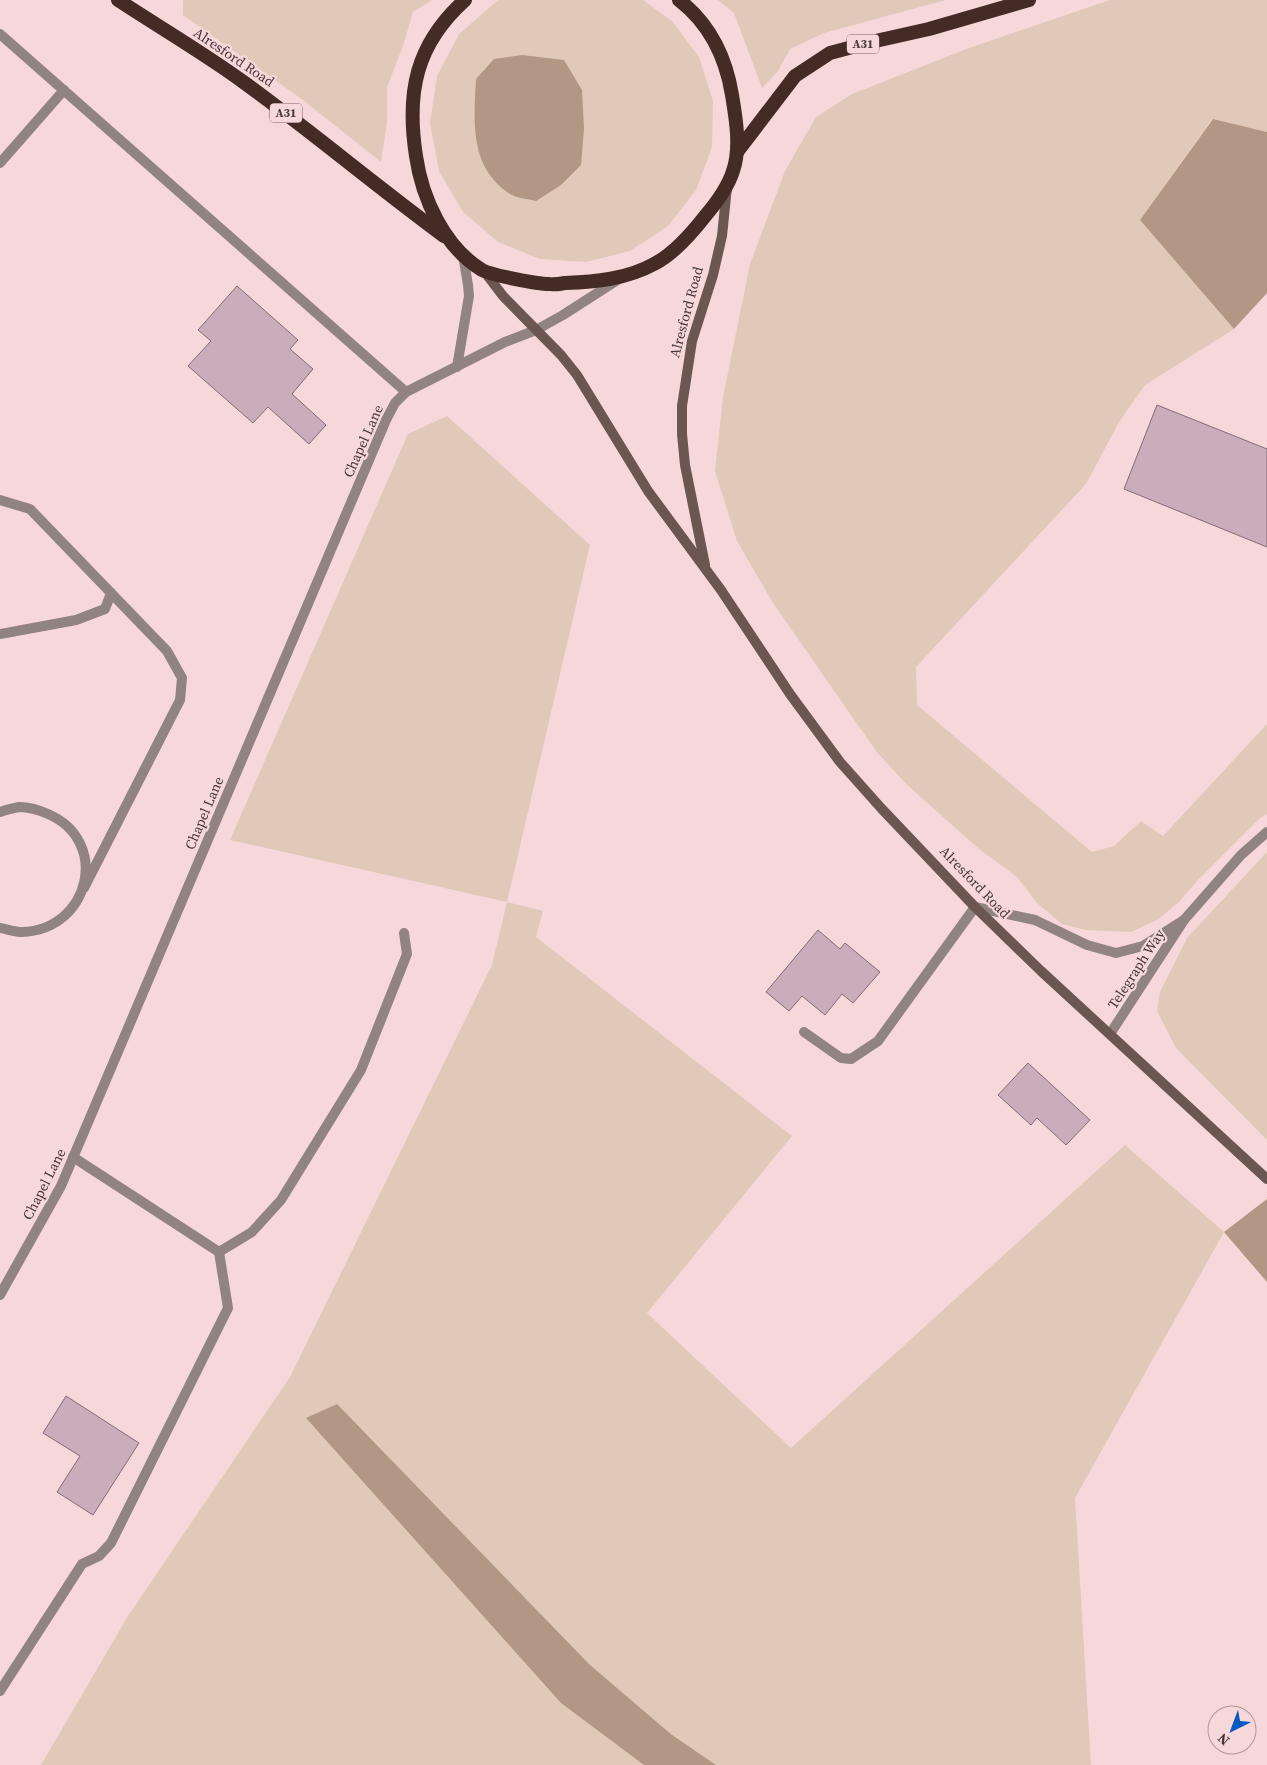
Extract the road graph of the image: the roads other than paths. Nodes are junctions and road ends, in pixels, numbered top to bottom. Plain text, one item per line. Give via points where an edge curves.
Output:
1 (118, 0) edge
2 (465, 0) edge
3 (679, 0) edge
4 (1029, 0) edge
5 (0, 34) edge
6 (64, 90) junction
7 (737, 152) junction
8 (0, 164) edge
9 (728, 184) junction
10 (447, 238) junction
11 (462, 253) junction
12 (484, 271) junction
13 (622, 277) junction
14 (536, 330) junction
15 (457, 367) junction
16 (406, 392) junction
17 (0, 500) edge
18 (705, 567) junction
19 (111, 593) junction
20 (0, 634) edge
21 (0, 812) edge
22 (1267, 832) edge
23 (84, 888) junction
24 (975, 907) junction
25 (1184, 920) junction
26 (0, 928) edge
27 (404, 933) dead end
28 (804, 1032) dead end
29 (1110, 1034) junction
30 (73, 1157) junction
31 (1267, 1180) edge
32 (219, 1252) junction
33 (0, 1296) edge
34 (0, 1691) edge

1 - 10 highway, Alresford Road / A31 via 240,79
2 - 10 highway via 438,29 423,53 413,89 412,136 418,172
3 - 7 highway via 704,24 719,48 735,111
4 - 7 highway, A31 via 830,54 796,76
5 - 6 street
6 - 8 street
6 - 16 street
7 - 9 highway
9 - 13 highway via 695,229 674,249 654,264
9 - 18 main road, Alresford Road via 722,236 692,341 682,406 685,465
10 - 11 highway
11 - 12 highway
11 - 15 street via 469,296
12 - 13 highway via 549,284
12 - 14 main road, Alresford Road
13 - 14 street, Chapel Lane
14 - 15 street, Chapel Lane
14 - 18 main road, Alresford Road via 577,375 648,491
15 - 16 street, Chapel Lane
16 - 30 street, Chapel Lane via 395,403 386,420
17 - 19 street via 30,509
18 - 24 main road, Alresford Road via 840,762
19 - 20 street via 105,610 76,620
19 - 23 street via 167,651 182,678 180,700
21 - 23 street via 19,807 39,810 58,818 73,831 83,849
22 - 25 street, Telegraph Way via 1241,855
23 - 26 street via 60,921 42,930 21,932
24 - 25 street, Telegraph Way via 1035,920 1087,945 1116,953 1143,946
24 - 28 street via 878,1041 851,1059 841,1058
24 - 29 main road, Alresford Road
25 - 29 street, Telegraph Way
27 - 32 street via 408,954 361,1070 281,1200 252,1232
29 - 31 main road, Alresford Road
30 - 32 street
30 - 33 street, Chapel Lane via 61,1186
32 - 34 street via 228,1308 111,1543 99,1556 82,1564

